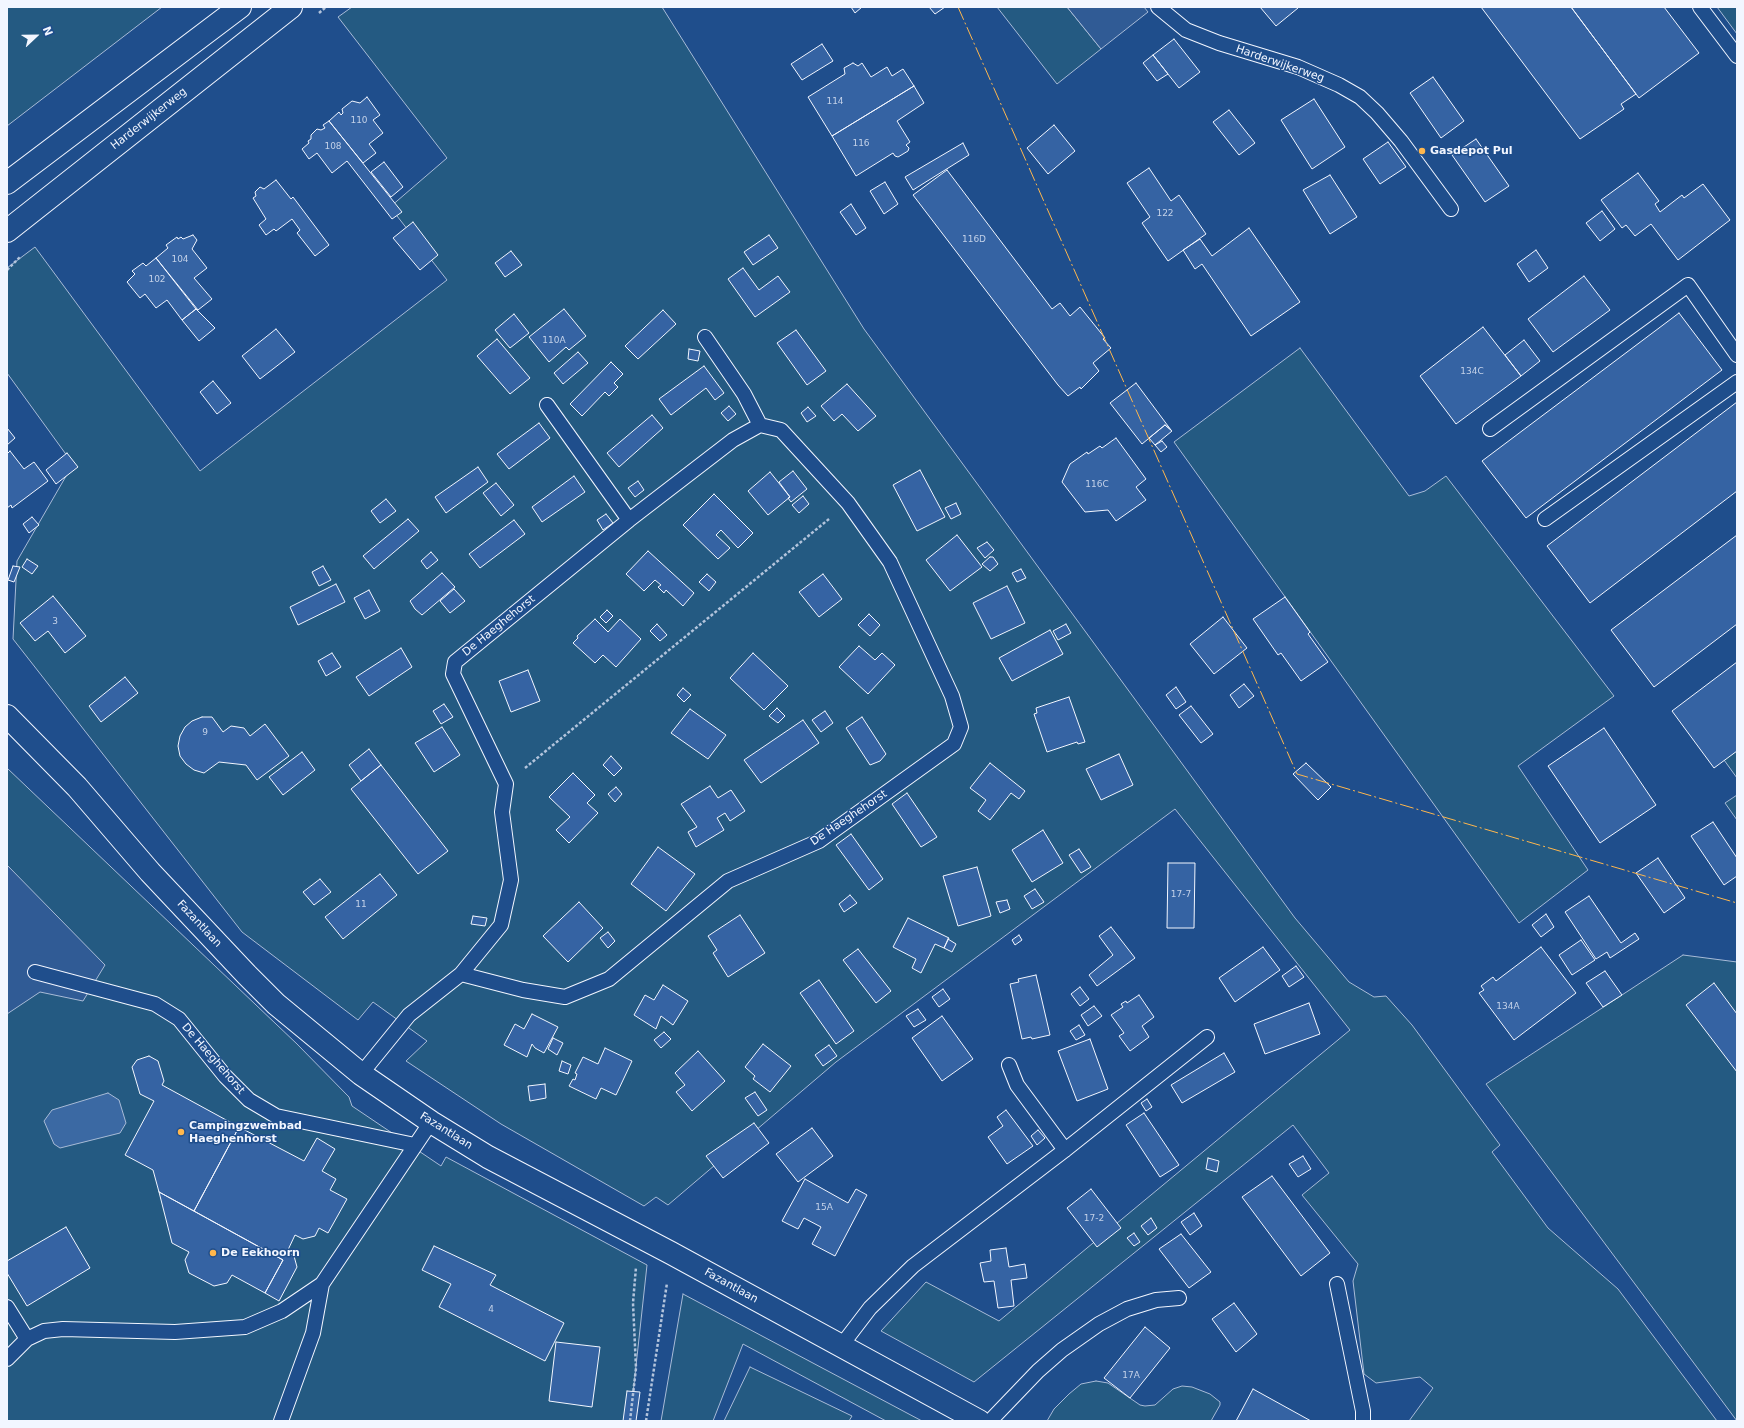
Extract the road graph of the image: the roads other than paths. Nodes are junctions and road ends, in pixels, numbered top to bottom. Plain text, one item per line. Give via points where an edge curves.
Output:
1 (240, 7) edge
2 (291, 7) edge
3 (1158, 7) edge
4 (1700, 7) edge
5 (1737, 56) edge
6 (7, 183) edge
7 (1451, 209) dead end
8 (7, 231) edge
9 (705, 337) dead end
10 (1737, 355) edge
11 (1737, 382) edge
12 (547, 405) dead end
13 (760, 425) junction
14 (1490, 429) dead end
15 (1545, 519) dead end
16 (629, 520) junction
17 (7, 716) edge
18 (35, 972) dead end
19 (461, 974) junction
20 (1206, 1037) dead end
21 (1010, 1066) dead end
22 (361, 1074) junction
23 (431, 1122) junction
24 (415, 1146) junction
25 (1065, 1150) junction
26 (322, 1284) junction
27 (1337, 1284) dead end
28 (1179, 1298) dead end
29 (7, 1307) edge
30 (27, 1339) junction
31 (841, 1346) junction
32 (7, 1359) edge
33 (281, 1421) edge
34 (979, 1421) edge
35 (990, 1421) edge
36 (1363, 1421) edge

1 - 6 street
2 - 8 street, Harderwijkerweg
3 - 7 lane, Harderwijkerweg via 1186,30 1298,67 1339,85 1360,98 1401,141
4 - 5 lane
9 - 13 lane via 744,394
10 - 14 lane via 1688,285
11 - 15 lane
12 - 16 lane
13 - 16 lane, De Haeghehorst via 734,440
13 - 19 lane, De Haeghehorst via 781,430 848,503 890,562 952,696 960,726 954,744 819,841 728,881 609,979 565,996 524,990
16 - 19 lane, De Haeghehorst via 455,662 454,674 506,784 502,812 511,880 501,925
17 - 22 street, Fazantlaan via 77,787 150,872 247,975 276,1004
18 - 24 lane, De Haeghehorst via 155,1004 179,1019 225,1076 249,1100 276,1116
19 - 22 lane via 409,1015
20 - 25 lane
21 - 25 lane via 1018,1085
22 - 23 street, Fazantlaan
23 - 24 lane
23 - 31 street, Fazantlaan via 488,1157
24 - 26 lane
25 - 31 lane via 913,1266 870,1308
26 - 30 lane via 282,1310 245,1327 175,1332 63,1329 44,1331
26 - 33 lane via 313,1333
27 - 36 lane via 1364,1411
28 - 35 lane via 1149,1302 1127,1309 1099,1324 1038,1371
29 - 30 lane
30 - 32 lane
31 - 34 street, Fazantlaan

